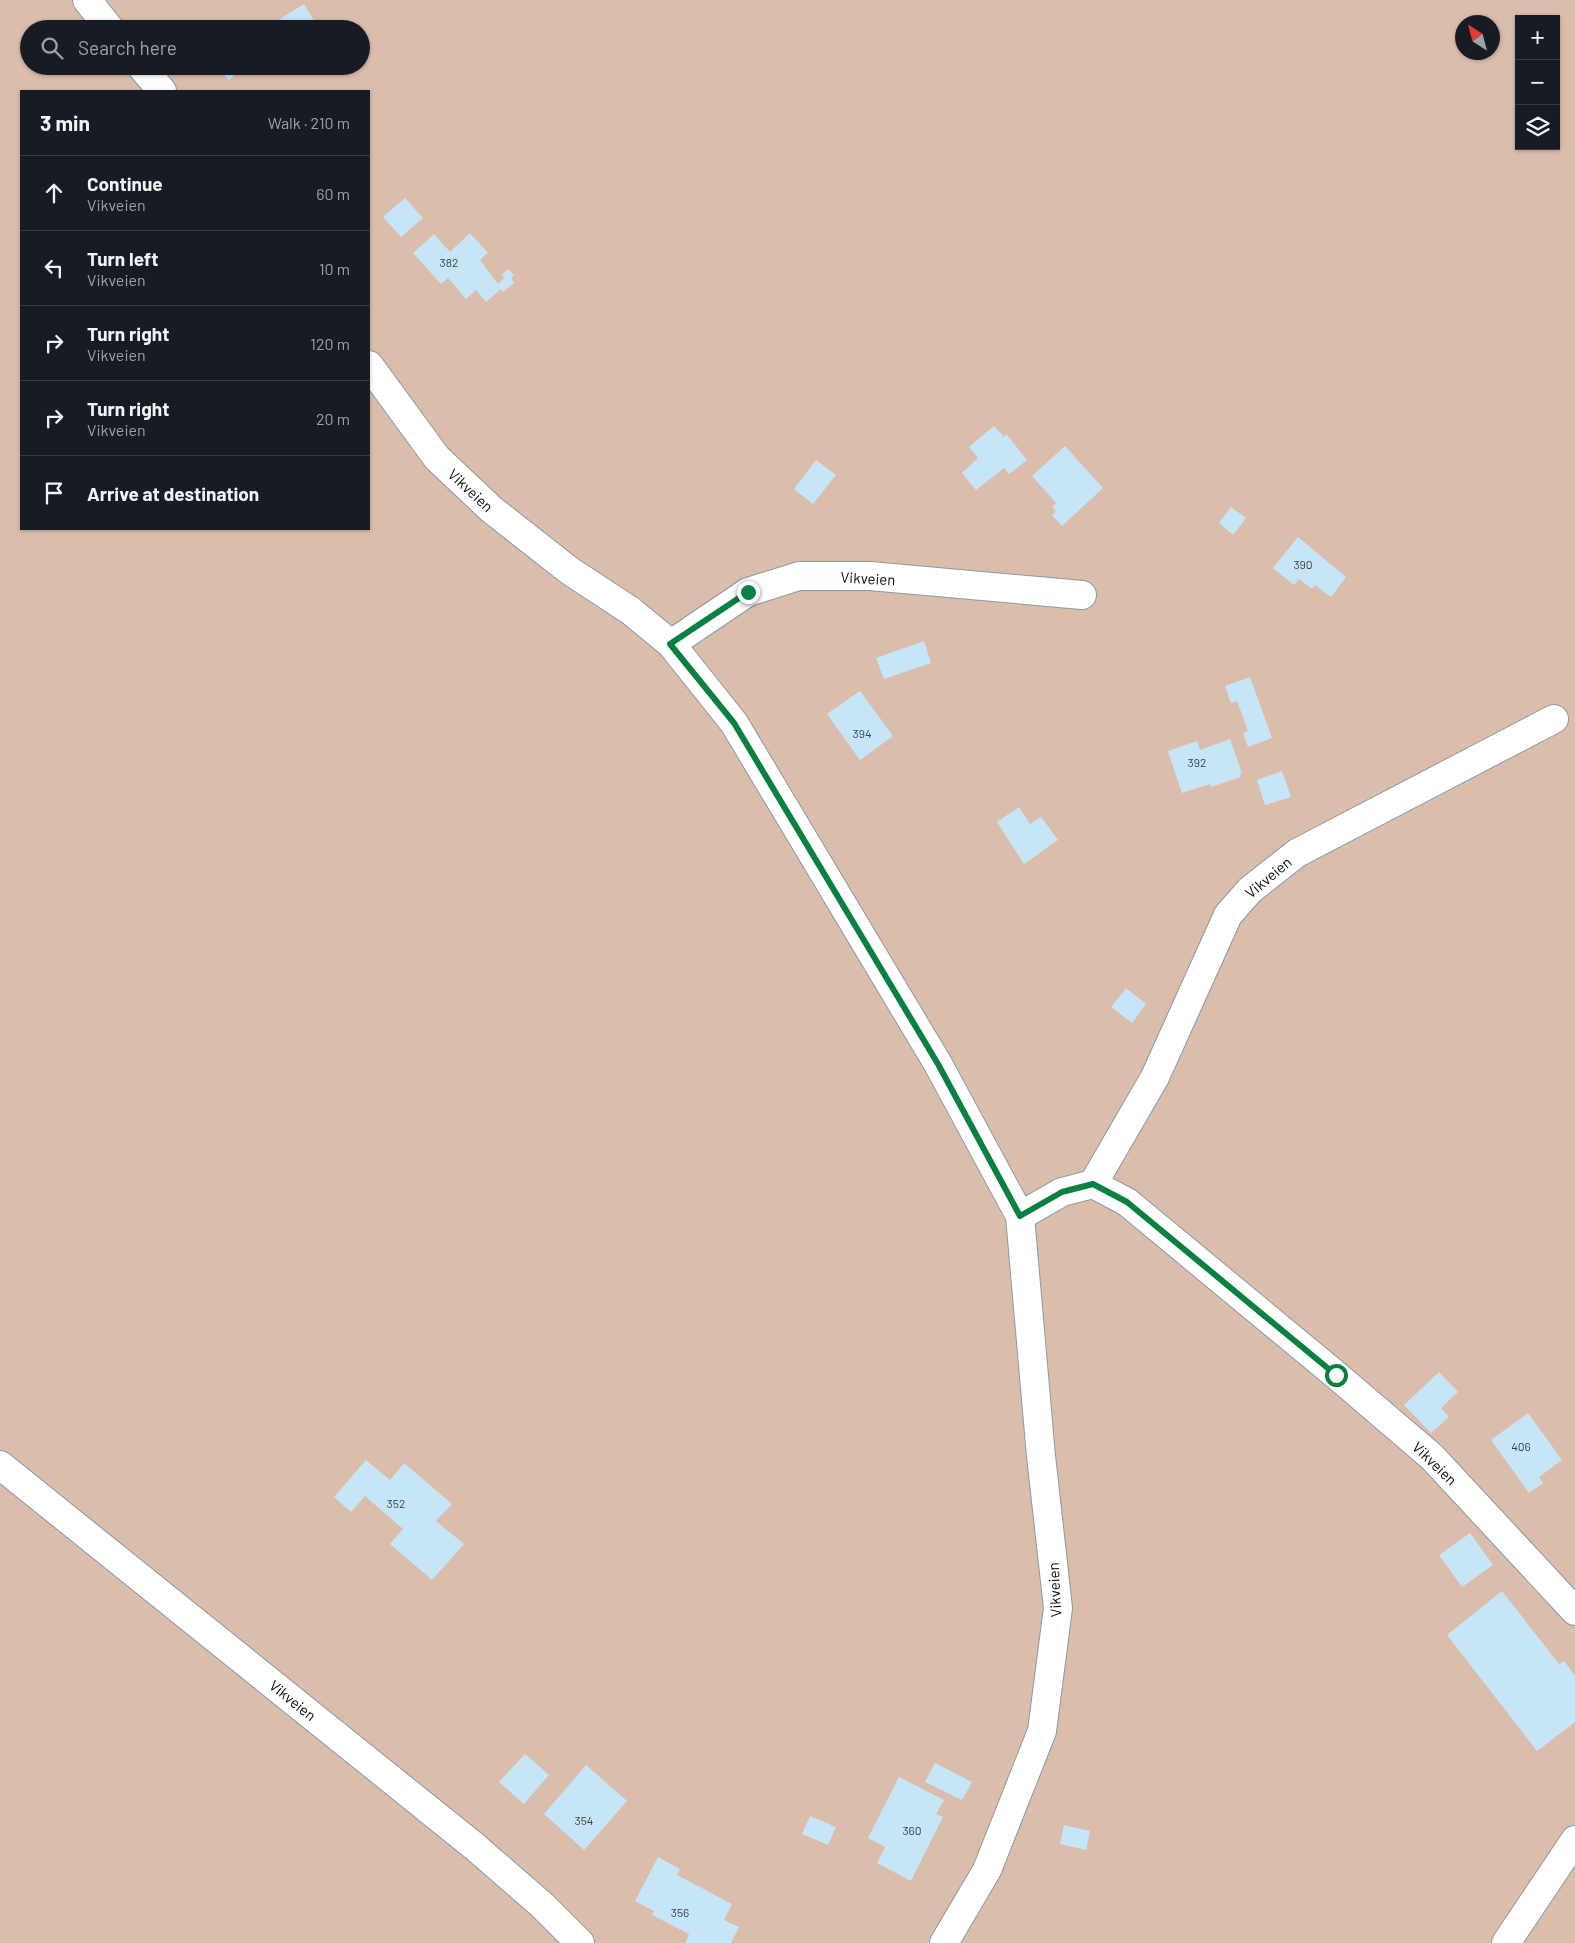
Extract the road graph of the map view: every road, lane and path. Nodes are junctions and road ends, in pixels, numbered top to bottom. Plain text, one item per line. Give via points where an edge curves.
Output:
1 (86, 0) edge
2 (103, 20) edge
3 (149, 75) edge
4 (161, 90) edge
5 (370, 366) edge
6 (1082, 594) dead end
7 (670, 644) junction
8 (1554, 720) dead end
9 (1093, 1184) junction
10 (1020, 1216) junction
11 (0, 1465) edge
12 (1575, 1611) edge
13 (1575, 1840) edge
14 (580, 1943) edge
15 (944, 1943) edge
16 (1506, 1943) edge

1 - 2 street
3 - 4 street
5 - 7 street, Vikveien via 437,458 490,509 570,571 631,611
6 - 7 street, Vikveien via 870,576 799,576 748,592
7 - 10 street, Vikveien via 734,723 938,1064
8 - 9 street, Vikveien via 1297,853 1250,890 1228,915 1155,1077
9 - 10 street via 1062,1192
9 - 12 street, Vikveien via 1127,1202 1432,1457
10 - 15 street, Vikveien via 1058,1608 1042,1731 987,1870
11 - 14 street, Vikveien via 474,1846
13 - 16 street

